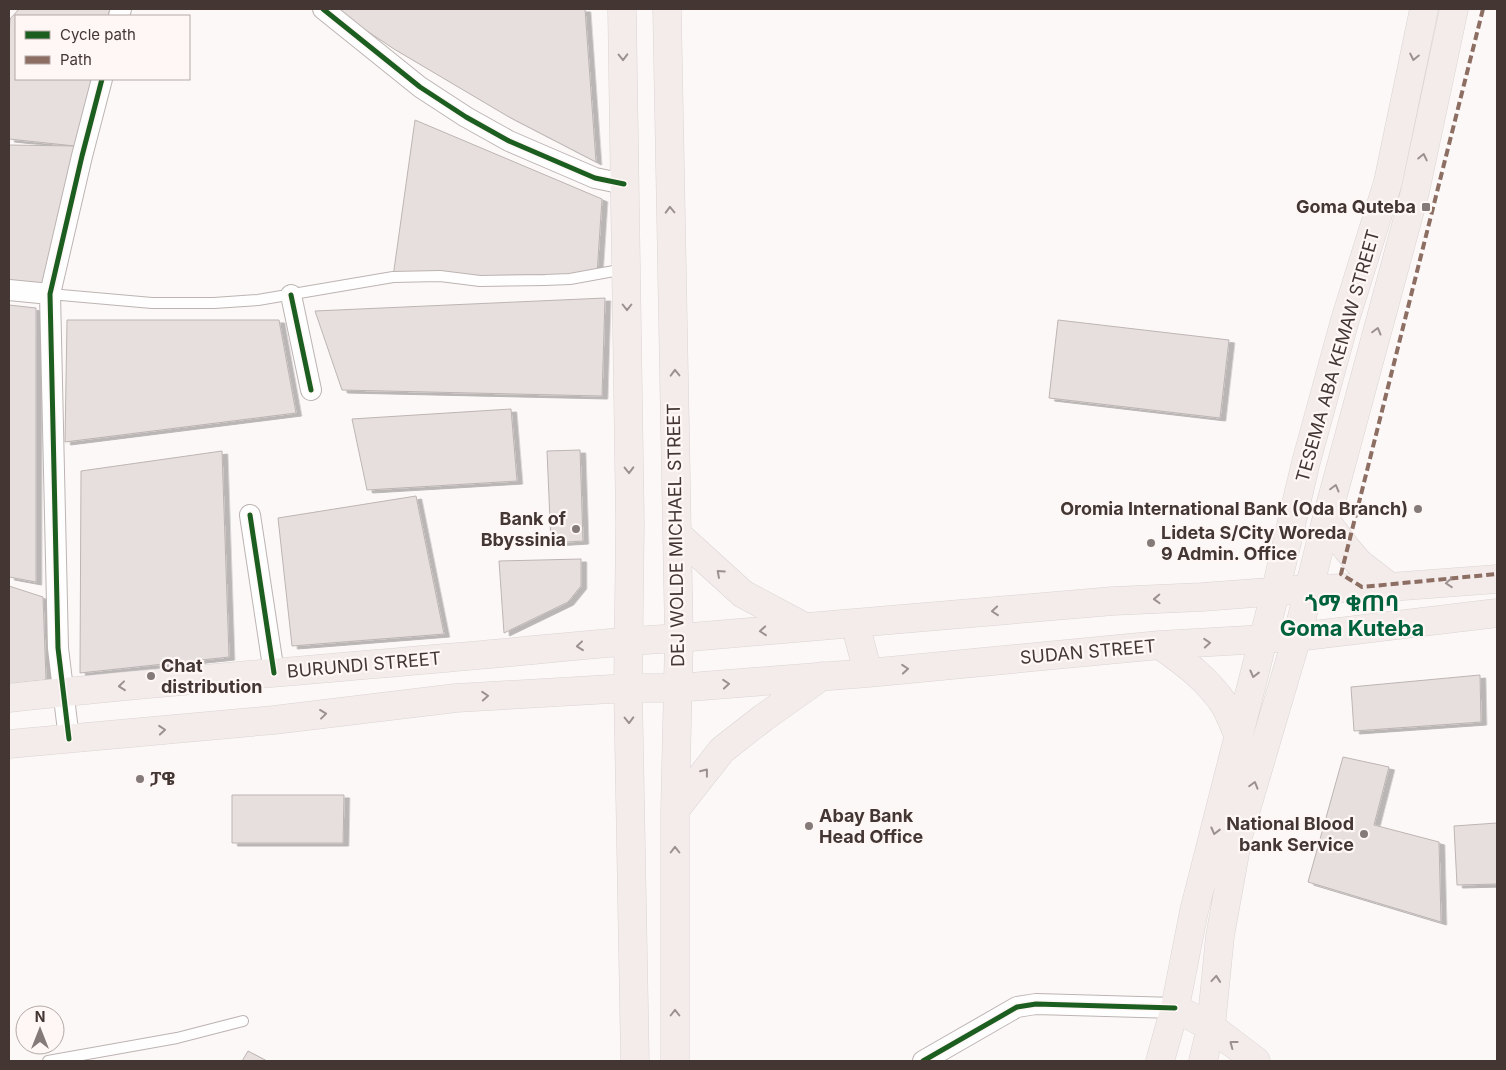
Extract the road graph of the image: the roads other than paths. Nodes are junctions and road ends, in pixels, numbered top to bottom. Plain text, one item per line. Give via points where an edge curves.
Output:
1 (323, 9) edge
2 (622, 9) edge
3 (667, 9) edge
4 (1424, 9) edge
5 (1454, 9) edge
6 (102, 80) edge
7 (1388, 182) junction
8 (624, 184) junction
9 (1415, 192) junction
10 (626, 268) junction
11 (9, 290) edge
12 (50, 294) junction
13 (291, 295) junction
14 (311, 390) dead end
15 (250, 515) dead end
16 (1326, 521) junction
17 (678, 534) junction
18 (1497, 579) edge
19 (1390, 587) junction
20 (1308, 589) junction
21 (1275, 593) junction
22 (1497, 613) edge
23 (855, 623) junction
24 (805, 627) junction
25 (1297, 637) junction
26 (679, 638) junction
27 (1263, 639) junction
28 (629, 641) junction
29 (1160, 645) junction
30 (274, 673) junction
31 (868, 673) junction
32 (822, 676) junction
33 (628, 688) junction
34 (678, 688) junction
35 (64, 692) junction
36 (9, 698) edge
37 (1239, 737) junction
38 (69, 739) junction
39 (9, 744) edge
40 (674, 810) junction
41 (1175, 1008) junction
42 (243, 1021) dead end
43 (1211, 1027) junction
44 (1163, 1050) edge
45 (48, 1061) edge
46 (635, 1061) edge
47 (675, 1061) edge
48 (923, 1061) edge
49 (1204, 1061) edge
50 (1256, 1061) edge

1 - 8 street via 420,87 466,117 551,160 595,178
2 -> 8 main road
17 -> 3 main road, DEJ WOLDE MICHAEL STREET
4 -> 7 main road, TESEMA ABA KEMAW STREET
9 -> 5 main road, TESEMA ABA KEMAW STREET
6 - 12 street
7 - 9 main road
7 - 21 main road, TESEMA ABA KEMAW STREET via 1342,330
8 - 10 main road
16 -> 9 main road, TESEMA ABA KEMAW STREET
10 - 13 lane via 570,279 480,281 440,276 394,278
10 -> 28 main road
11 - 12 street
12 - 13 lane via 152,303 214,303
12 - 35 street via 58,648
13 - 14 street
15 - 30 street
16 - 19 main road via 1358,563
16 - 20 main road, TESEMA ABA KEMAW STREET
24 -> 17 main road via 743,594
17 - 26 main road, DEJ WOLDE MICHAEL STREET
18 -> 19 main road
19 - 20 main road
20 - 21 main road
20 - 25 main road, TESEMA ABA KEMAW STREET
21 -> 23 main road via 1113,601
21 - 27 main road, TESEMA ABA KEMAW STREET
22 - 25 main road, SUDAN STREET
23 - 24 main road
23 - 31 main road
24 -> 26 main road
25 - 27 main road, SUDAN STREET
43 -> 25 main road, TESEMA ABA KEMAW STREET via 1220,936 1238,838
26 - 28 main road, BURUNDI STREET
26 - 34 main road, DEJ WOLDE MICHAEL STREET
29 -> 27 main road, SUDAN STREET
27 -> 37 main road, TESEMA ABA KEMAW STREET
28 -> 30 main road, BURUNDI STREET
28 - 33 main road
31 -> 29 main road, SUDAN STREET
29 - 37 main road via 1194,669 1206,682 1225,706
30 -> 35 main road, BURUNDI STREET
31 - 32 main road, SUDAN STREET
34 -> 32 main road, SUDAN STREET
40 -> 32 main road via 722,750
33 - 34 main road, SUDAN STREET
38 -> 33 main road via 274,720 456,698
33 -> 46 main road
34 - 40 main road, DEJ WOLDE MICHAEL STREET
35 - 36 main road, BURUNDI STREET
35 - 38 street
37 -> 41 main road, TESEMA ABA KEMAW STREET via 1194,911
38 - 39 main road
47 -> 40 main road, DEJ WOLDE MICHAEL STREET
41 - 43 main road
41 - 44 main road, TESEMA ABA KEMAW STREET
41 - 48 street via 1036,1004 1017,1007
42 - 45 lane via 177,1038
43 - 49 main road, TESEMA ABA KEMAW STREET
50 -> 43 main road
44 - 49 main road, TESEMA ABA KEMAW STREET

